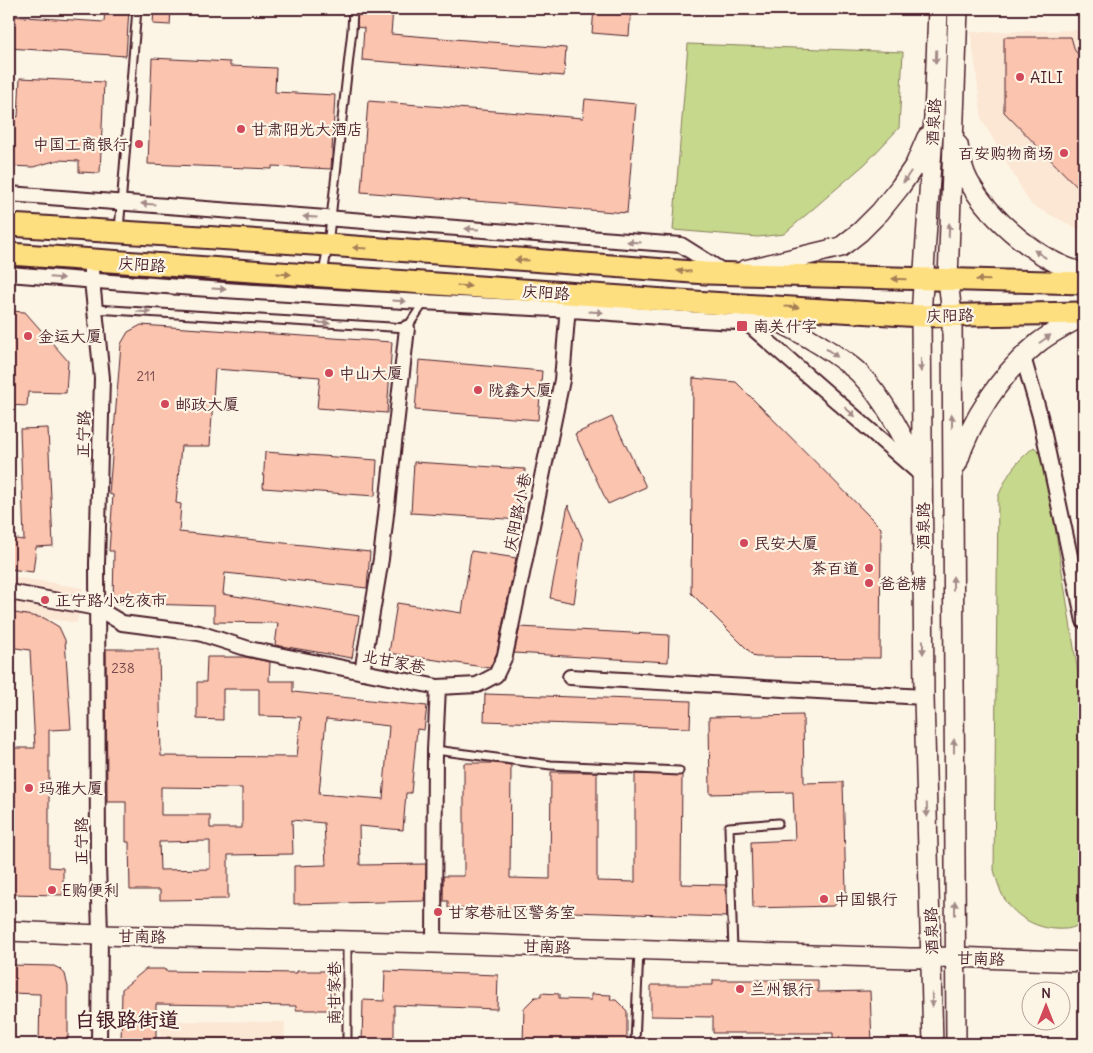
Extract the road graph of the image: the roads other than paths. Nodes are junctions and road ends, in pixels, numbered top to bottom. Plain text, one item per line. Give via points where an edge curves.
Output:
1 (137, 9) edge
2 (353, 9) edge
3 (938, 9) edge
4 (958, 9) edge
5 (934, 117) junction
6 (953, 117) junction
7 (9, 194) edge
8 (121, 202) junction
9 (331, 218) junction
10 (9, 225) edge
11 (119, 233) junction
12 (328, 245) junction
13 (9, 254) edge
14 (91, 271) junction
15 (9, 274) edge
16 (727, 274) junction
17 (1082, 274) edge
18 (323, 276) junction
19 (948, 278) junction
20 (922, 279) junction
21 (428, 293) junction
22 (568, 302) junction
23 (95, 309) junction
24 (745, 314) junction
25 (952, 315) junction
26 (1084, 315) edge
27 (921, 316) junction
28 (406, 328) junction
29 (1023, 357) junction
30 (922, 476) junction
31 (952, 479) junction
32 (1079, 569) edge
33 (9, 592) edge
34 (97, 608) junction
35 (1084, 621) edge
36 (362, 672) junction
37 (570, 677) dead end
38 (438, 687) junction
39 (924, 697) junction
40 (436, 750) junction
41 (679, 770) dead end
42 (778, 822) dead end
43 (9, 931) edge
44 (100, 935) junction
45 (347, 941) junction
46 (434, 943) junction
47 (639, 950) junction
48 (733, 952) junction
49 (932, 957) junction
50 (955, 957) junction
51 (1084, 962) edge
52 (99, 1044) edge
53 (347, 1044) edge
54 (635, 1044) edge
55 (933, 1044) edge
56 (956, 1044) edge

1 - 8 lane
2 - 9 lane
3 -> 5 main road, 酒泉路
4 - 6 main road, 酒泉路
5 -> 16 main road via 924,147 900,187 880,212 841,247
5 - 20 main road, 酒泉路
17 -> 6 main road via 1046,258 1026,244 982,201 969,182 960,158
19 -> 6 main road, 酒泉路
7 - 8 street
9 -> 8 street
8 - 11 lane
9 - 12 lane
16 -> 9 street via 681,245
10 - 11 main road, 庆阳路
11 - 12 main road, 庆阳路
16 -> 12 main road, 庆阳路
12 - 18 lane
13 - 14 main road, 庆阳路
15 -> 14 street
14 -> 18 main road, 庆阳路
14 -> 21 street
14 - 23 street, 正宁路
20 -> 16 main road, 庆阳路
17 -> 19 main road, 庆阳路
18 - 21 main road, 庆阳路
19 - 20 main road, 庆阳路
19 - 25 main road, 酒泉路
20 - 27 main road, 酒泉路
21 -> 22 main road, 庆阳路
21 - 28 lane
22 -> 24 main road, 庆阳路
22 - 38 street, 庆阳路小巷 via 562,380 505,656 496,676 476,686
23 -> 28 lane
23 - 34 street, 正宁路 via 102,378
24 -> 27 main road, 庆阳路
24 -> 30 street
24 -> 30 main road via 781,322 798,330 858,371 878,394
25 - 26 main road, 庆阳路
25 - 27 main road, 庆阳路
31 -> 25 main road, 酒泉路
29 -> 26 main road via 1045,338
27 -> 30 main road, 酒泉路
28 - 36 street via 381,559
29 - 31 main road via 980,412
29 - 32 street
30 -> 39 main road, 酒泉路
50 -> 31 main road, 酒泉路
32 - 35 street
33 - 34 street
34 - 36 street, 北甘家巷 via 122,624 199,634 249,650
34 - 44 street, 正宁路
36 - 38 street, 北甘家巷
37 - 39 street
38 - 40 street, 北甘家巷
39 -> 49 main road, 酒泉路
40 - 41 lane via 551,765
40 - 46 street, 北甘家巷
42 - 48 lane via 729,827
43 - 44 main road, 甘南路
44 - 45 main road, 甘南路
44 - 52 street, 正宁路
45 - 46 main road, 甘南路
45 - 53 lane, 南甘家巷
46 - 47 main road, 甘南路
47 - 48 main road, 甘南路
47 - 54 lane
48 - 49 main road, 甘南路
49 - 50 main road, 甘南路
49 -> 55 main road, 酒泉路
50 - 51 main road, 甘南路
50 - 56 main road, 酒泉路

